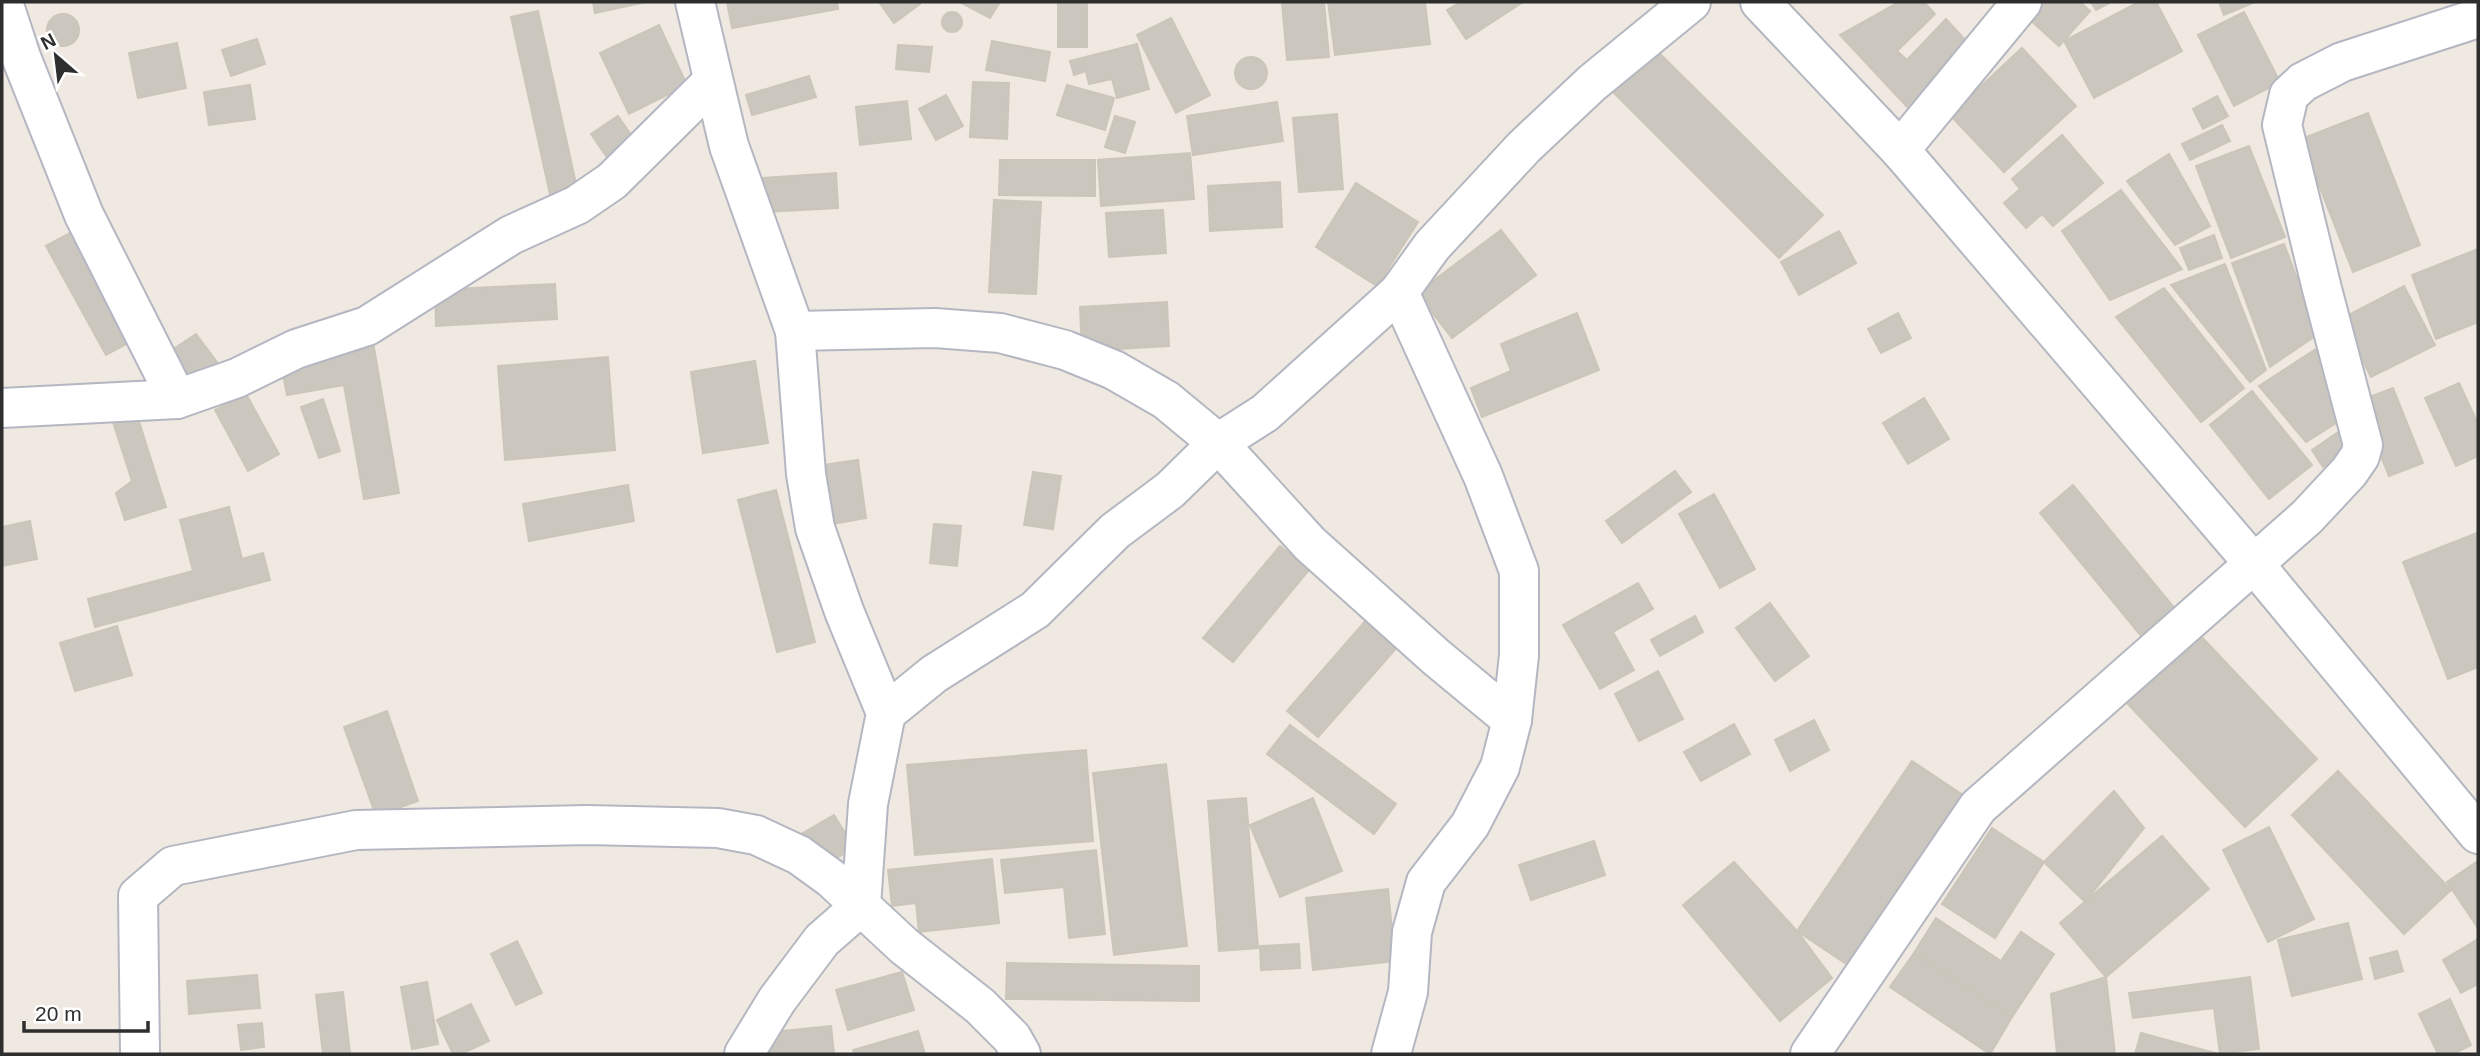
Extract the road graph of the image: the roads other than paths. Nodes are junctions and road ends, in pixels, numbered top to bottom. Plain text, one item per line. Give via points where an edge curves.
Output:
1 (3, 2) edge
2 (695, 2) edge
3 (1691, 2) edge
4 (1760, 2) edge
5 (2022, 2) edge
6 (2478, 18) edge
7 (713, 81) junction
8 (1900, 150) junction
9 (1399, 292) junction
10 (795, 331) junction
11 (177, 398) junction
12 (2, 408) edge
13 (1218, 443) junction
14 (2255, 565) junction
15 (886, 713) junction
16 (1512, 720) junction
17 (2478, 834) edge
18 (861, 906) junction
19 (140, 1054) edge
20 (744, 1054) edge
21 (1021, 1054) edge
22 (1391, 1054) edge
23 (1810, 1054) edge

1 - 11 street via 84,215
2 - 7 street
3 - 9 street via 1592,83 1524,147 1432,246
4 - 8 street
5 - 8 street
6 - 14 street via 2342,62 2302,82 2289,95 2282,125 2363,445 2349,472
7 - 10 street via 733,159
7 - 11 street via 612,180 577,205 510,234 367,326 296,349 237,378
8 - 14 street
9 - 13 street via 1265,412
9 - 16 street via 1483,476 1519,571
10 - 13 street via 935,328 1000,333 1039,343 1114,370 1166,400
10 - 15 street via 815,528
11 - 12 street
13 - 15 street via 1170,490 1115,531 1035,610 934,674
13 - 16 street via 1310,544
14 - 17 street
14 - 23 street via 1978,807
15 - 18 street via 868,804
16 - 22 street via 1500,767 1470,825 1426,882 1412,932 1408,992
18 - 19 street via 799,855 756,835 718,828 587,825 356,831 173,866 138,896
18 - 20 street via 822,940
18 - 21 street via 980,1006 1012,1038

